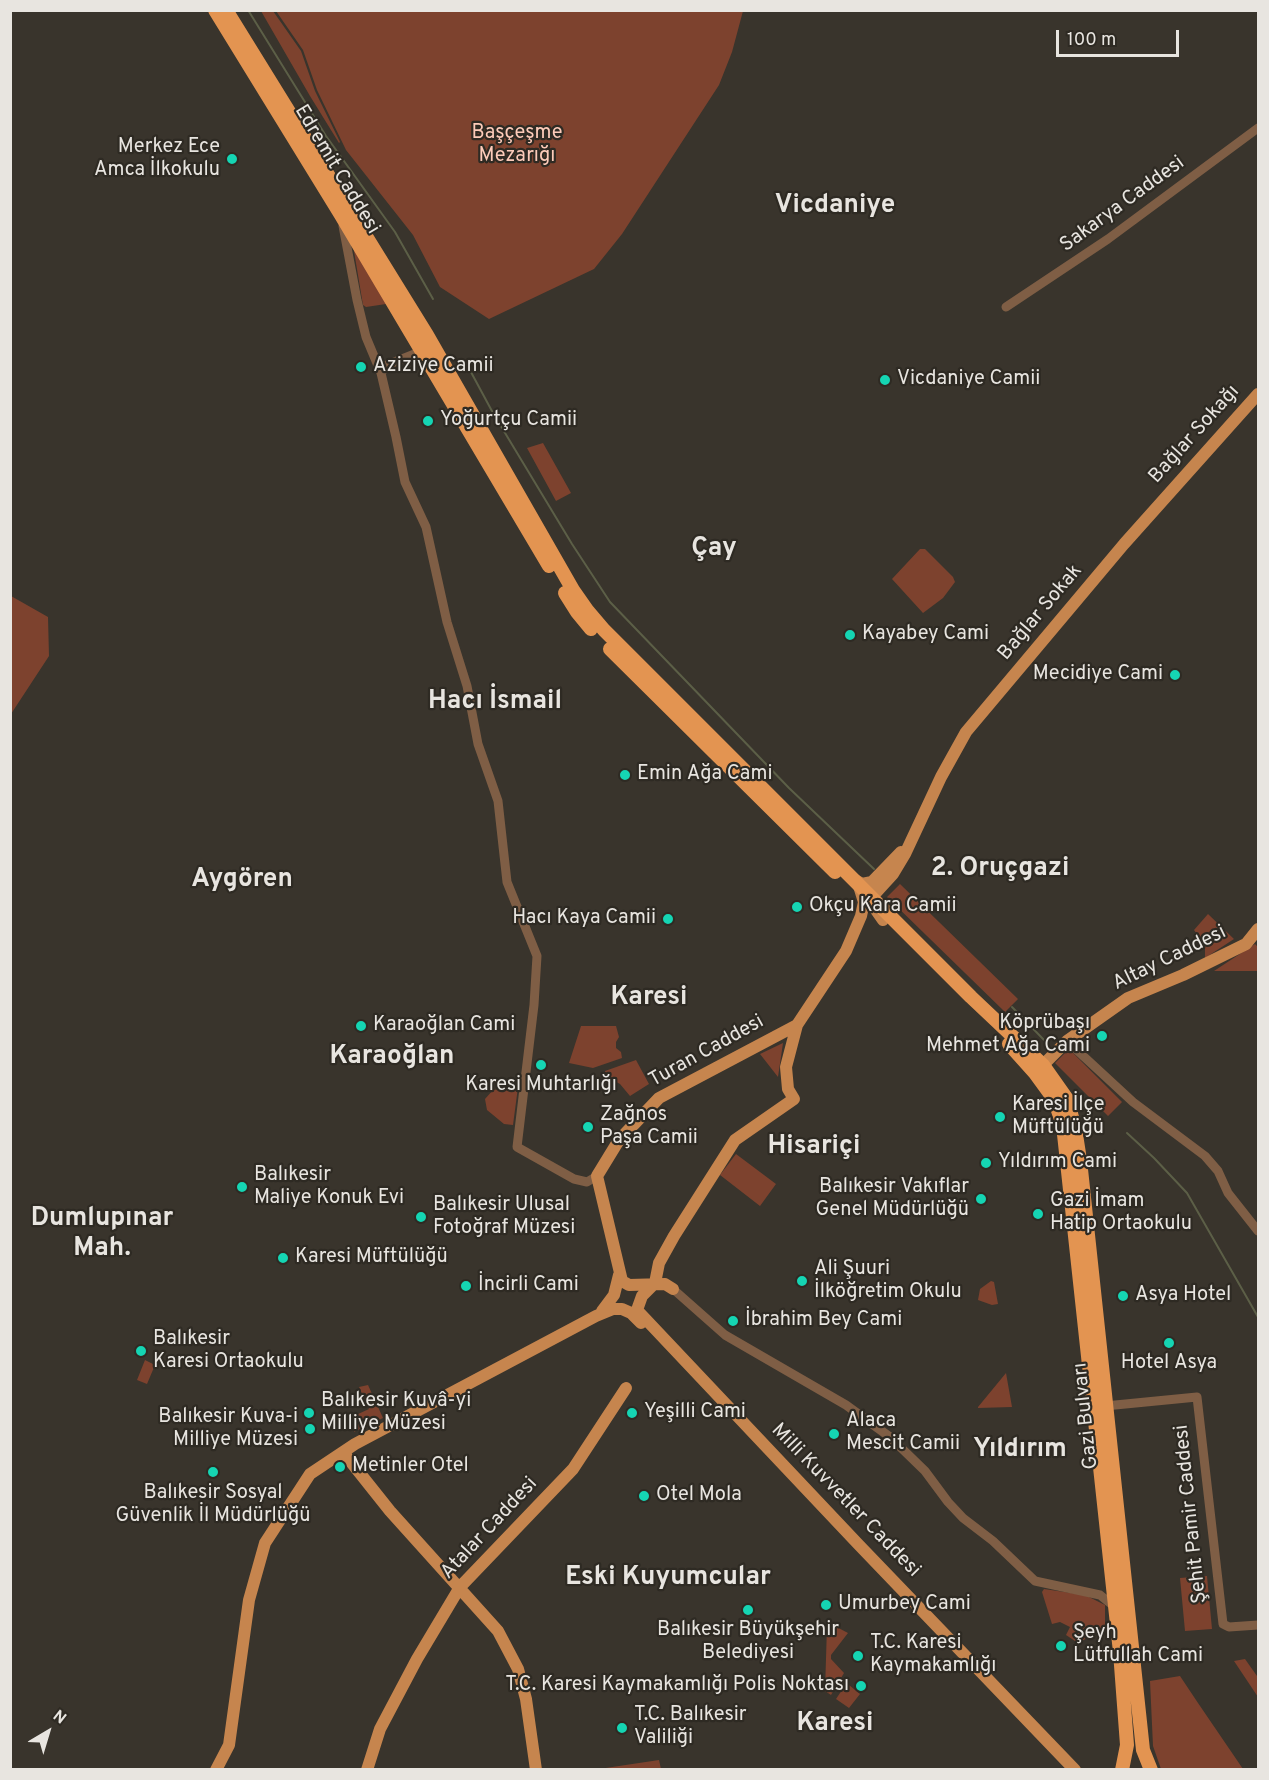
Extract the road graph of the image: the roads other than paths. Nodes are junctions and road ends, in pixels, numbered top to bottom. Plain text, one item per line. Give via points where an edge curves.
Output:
1 (215, 10) edge
2 (226, 10) edge
3 (1258, 128) edge
4 (341, 214) junction
5 (1006, 307) dead end
6 (438, 349) junction
7 (381, 373) junction
8 (1258, 394) edge
9 (1161, 502) joint
10 (912, 840) joint
11 (869, 898) junction
12 (1258, 929) edge
13 (797, 1024) junction
14 (1067, 1041) junction
15 (1039, 1069) junction
16 (597, 1176) junction
17 (1258, 1231) edge
18 (619, 1275) junction
19 (655, 1283) junction
20 (673, 1289) joint
21 (596, 1316) junction
22 (679, 1356) junction
23 (626, 1388) dead end
24 (1105, 1406) junction
25 (343, 1452) junction
26 (460, 1587) junction
27 (1115, 1607) junction
28 (1258, 1625) edge
29 (1151, 1769) edge
30 (216, 1770) edge
31 (367, 1770) edge
32 (537, 1770) edge
33 (1075, 1770) edge
34 (1122, 1770) edge

1 - 4 highway, Edremit Caddesi
2 - 6 highway, Edremit Caddesi
3 - 5 street, Sakarya Caddesi via 1108,239
4 - 6 highway, Edremit Caddesi
4 - 7 street via 366,337
6 - 7 street via 387,365
6 - 11 highway via 573,590 598,625
6 - 11 highway via 466,428 583,619 699,739
7 - 16 street via 405,482 426,527 478,744 498,801 507,882 537,956 517,1147 573,1179 587,1182
8 - 9 main road, Bağlar Sokağı
9 - 10 main road, Bağlar Sokak via 966,732
10 - 11 main road, Turan Caddesi
11 - 13 main road, Turan Caddesi via 841,960
11 - 15 highway
11 - 15 highway via 883,920 1022,1058
12 - 14 main road, Altay Caddesi via 1246,944 1128,998
13 - 16 main road, Turan Caddesi via 659,1098 619,1140
13 - 19 main road, Turan Caddesi via 786,1067 788,1089 794,1099 735,1140 659,1263
14 - 15 main road, Altay Caddesi
14 - 17 street via 1124,1094 1205,1156
15 - 24 highway, Gazi Bulvarı via 1067,1099 1076,1128
15 - 27 highway, Gazi Bulvarı via 1063,1125
16 - 18 main road
18 - 19 main road via 629,1285
18 - 21 main road via 614,1295
19 - 20 main road
19 - 22 main road, Milli Kuvvetler Caddesi via 642,1296 638,1310
20 - 27 street via 725,1335 871,1421 925,1471 956,1510 1035,1581 1100,1594
21 - 22 main road via 613,1309 626,1310
21 - 25 main road
22 - 33 main road, Milli Kuvvetler Caddesi
23 - 26 main road, Atalar Caddesi via 573,1469
24 - 28 street, Şehit Pamir Caddesi via 1197,1396 1222,1620 1225,1626 1235,1628
24 - 29 highway, Gazi Bulvarı via 1142,1741
25 - 26 main road
25 - 30 main road via 309,1474 265,1543 249,1600 229,1745
26 - 31 main road, Atalar Caddesi via 385,1720
26 - 32 main road via 498,1631 518,1670
27 - 34 highway, Gazi Bulvarı via 1127,1744

